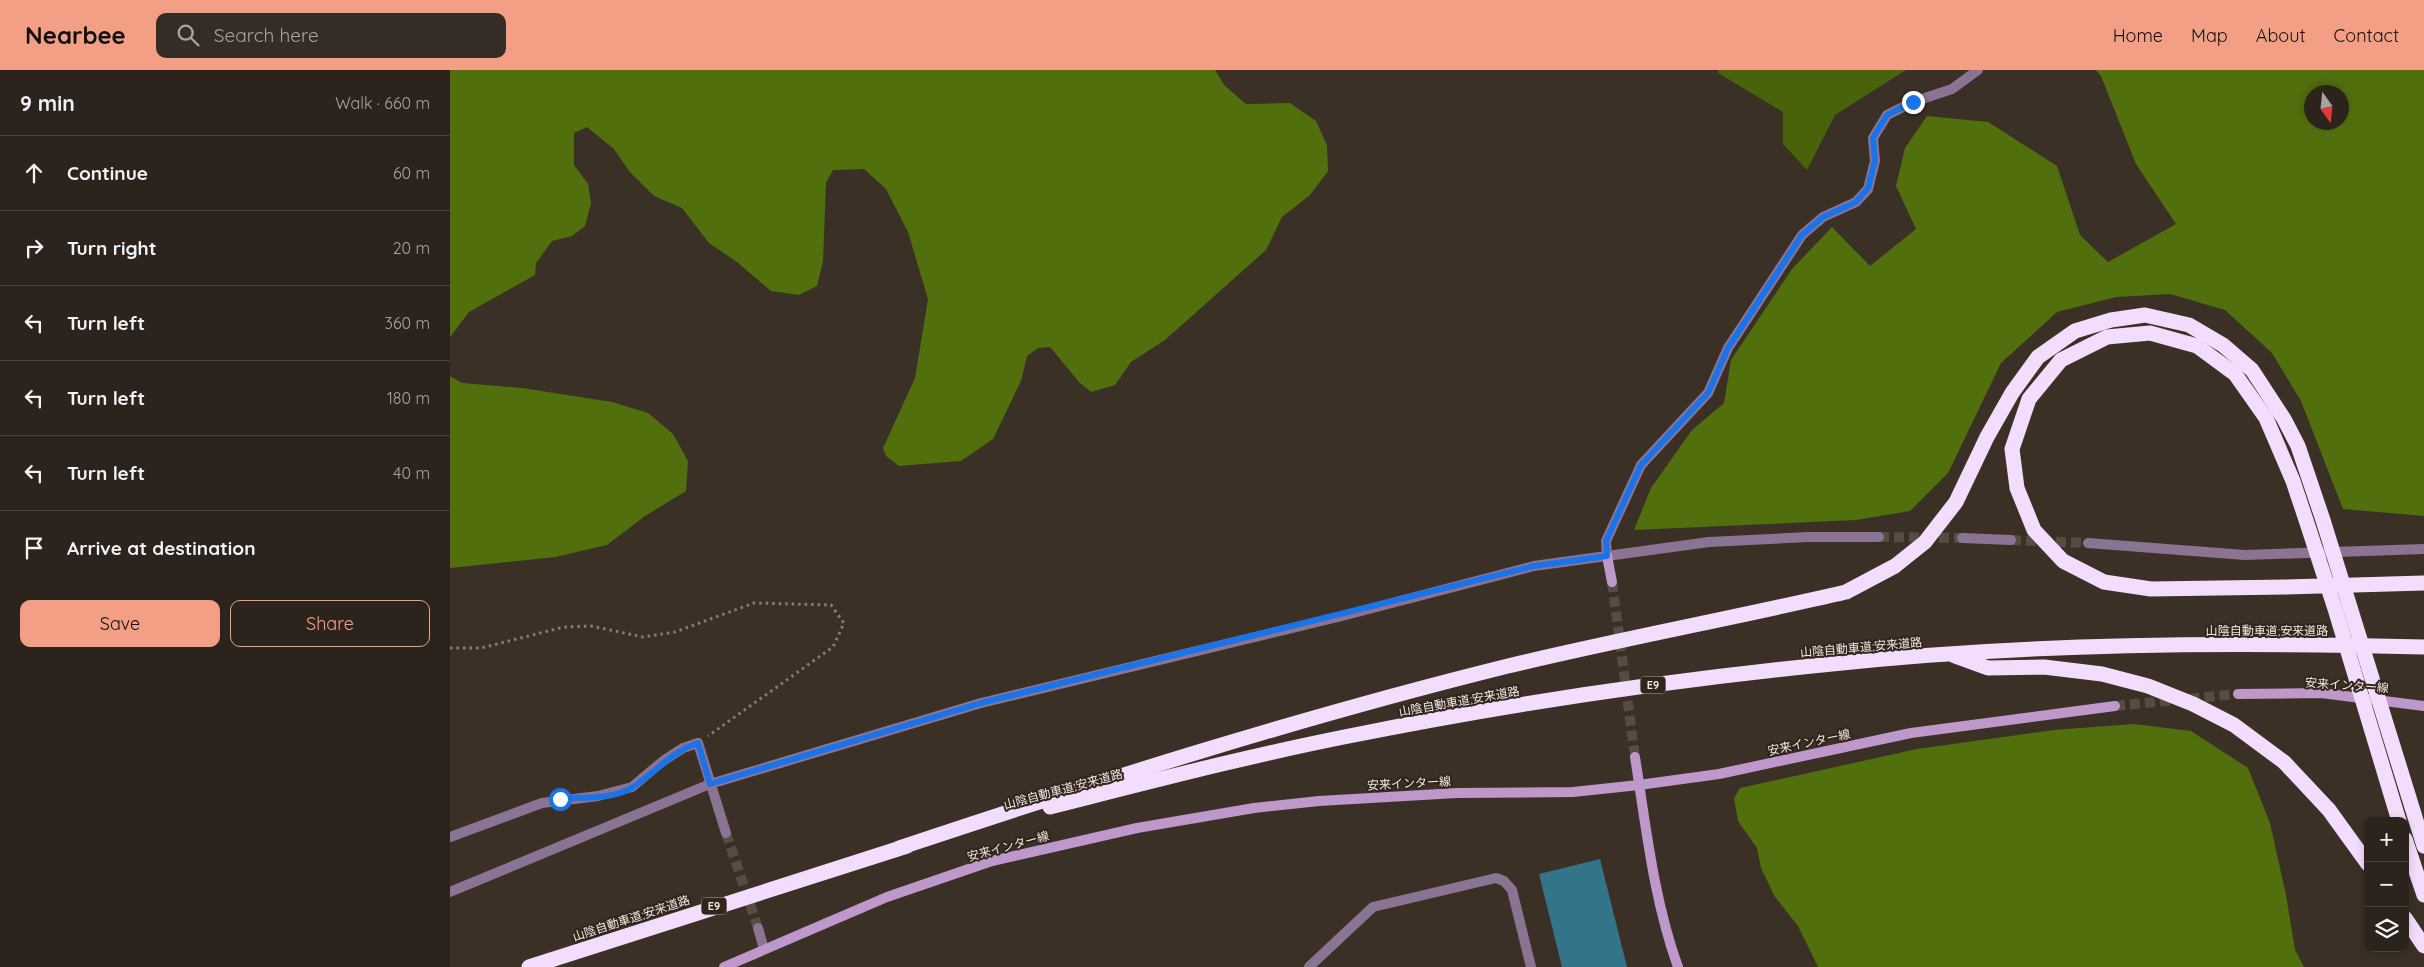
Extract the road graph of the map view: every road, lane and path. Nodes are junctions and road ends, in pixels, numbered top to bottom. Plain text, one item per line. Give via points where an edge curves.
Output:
1 (1978, 70) edge
2 (1879, 537) tunnel mouth
3 (1962, 538) tunnel mouth
4 (2011, 540) tunnel mouth
5 (2088, 543) tunnel mouth
6 (2424, 549) edge
7 (1607, 556) junction
8 (1612, 582) tunnel mouth
9 (2424, 583) edge
10 (2326, 585) edge
11 (2326, 585) edge
12 (2326, 585) edge
13 (2326, 585) edge
14 (2424, 647) edge
15 (450, 648) edge
16 (1949, 654) junction
17 (2238, 694) tunnel mouth
18 (2115, 706) tunnel mouth
19 (2424, 706) edge
20 (698, 743) junction
21 (1635, 757) tunnel mouth
22 (710, 784) junction
23 (1640, 785) junction
24 (2398, 817) edge
25 (726, 833) tunnel mouth
26 (450, 836) edge
27 (2424, 846) edge
28 (899, 848) junction
29 (2409, 851) edge
30 (2367, 862) edge
31 (450, 892) edge
32 (2424, 894) edge
33 (2409, 924) edge
34 (758, 928) tunnel mouth
35 (2424, 946) edge
36 (764, 949) junction
37 (529, 967) edge
38 (724, 967) edge
39 (1309, 967) edge
40 (1531, 967) edge
41 (1678, 967) edge

1 - 7 street via 1952,89 1887,115 1873,138 1875,161 1868,188 1856,202 1823,217 1802,235 1728,348 1708,393 1641,465 1606,541
2 - 7 street via 1709,542
3 - 4 street
5 - 6 street via 2245,554
7 - 8 main road
7 - 22 street via 1534,566 981,703
9 - 10 highway
11 - 12 highway via 2151,589 2104,582 2063,560 2034,530 2017,488 2012,449 2029,399 2061,360 2107,337 2150,333 2197,346 2235,374 2266,418 2293,481
13 - 24 highway
14 - 16 highway, 山陰自動車道;安来道路 / E9 via 2176,645
15 - 20 path via 481,648 564,627 591,626 643,637 675,632 754,603 831,605 844,623 833,647
16 - 28 highway, 山陰自動車道;安来道路 / E9 via 1833,663 1647,686 1346,736 1199,770
16 - 30 highway via 1988,668 2044,667 2102,674 2148,686 2193,704 2234,725 2284,762 2329,810
17 - 19 main road, 安来インター線 via 2321,693
18 - 23 main road, 安来インター線 via 1911,733 1719,774
20 - 22 street
20 - 26 street via 663,761 632,787 598,796 542,803
21 - 23 main road
22 - 25 street
22 - 31 street
23 - 36 main road, 安来インター線 via 1573,792 1457,793 1319,801 1254,808 1137,828 992,861 888,898
23 - 41 main road via 1656,883 1669,944
27 - 28 highway via 2323,520 2298,446 2284,419 2252,370 2223,345 2189,325 2145,315 2112,320 2076,331 2038,357 2007,400 1956,502 1924,542 1895,566 1846,592 1509,666 1342,709 1079,788
28 - 37 highway, 山陰自動車道;安来道路 / E9
29 - 32 highway
33 - 35 highway
34 - 36 street
36 - 38 main road, 安来インター線
39 - 40 street via 1373,907 1496,878 1512,890

